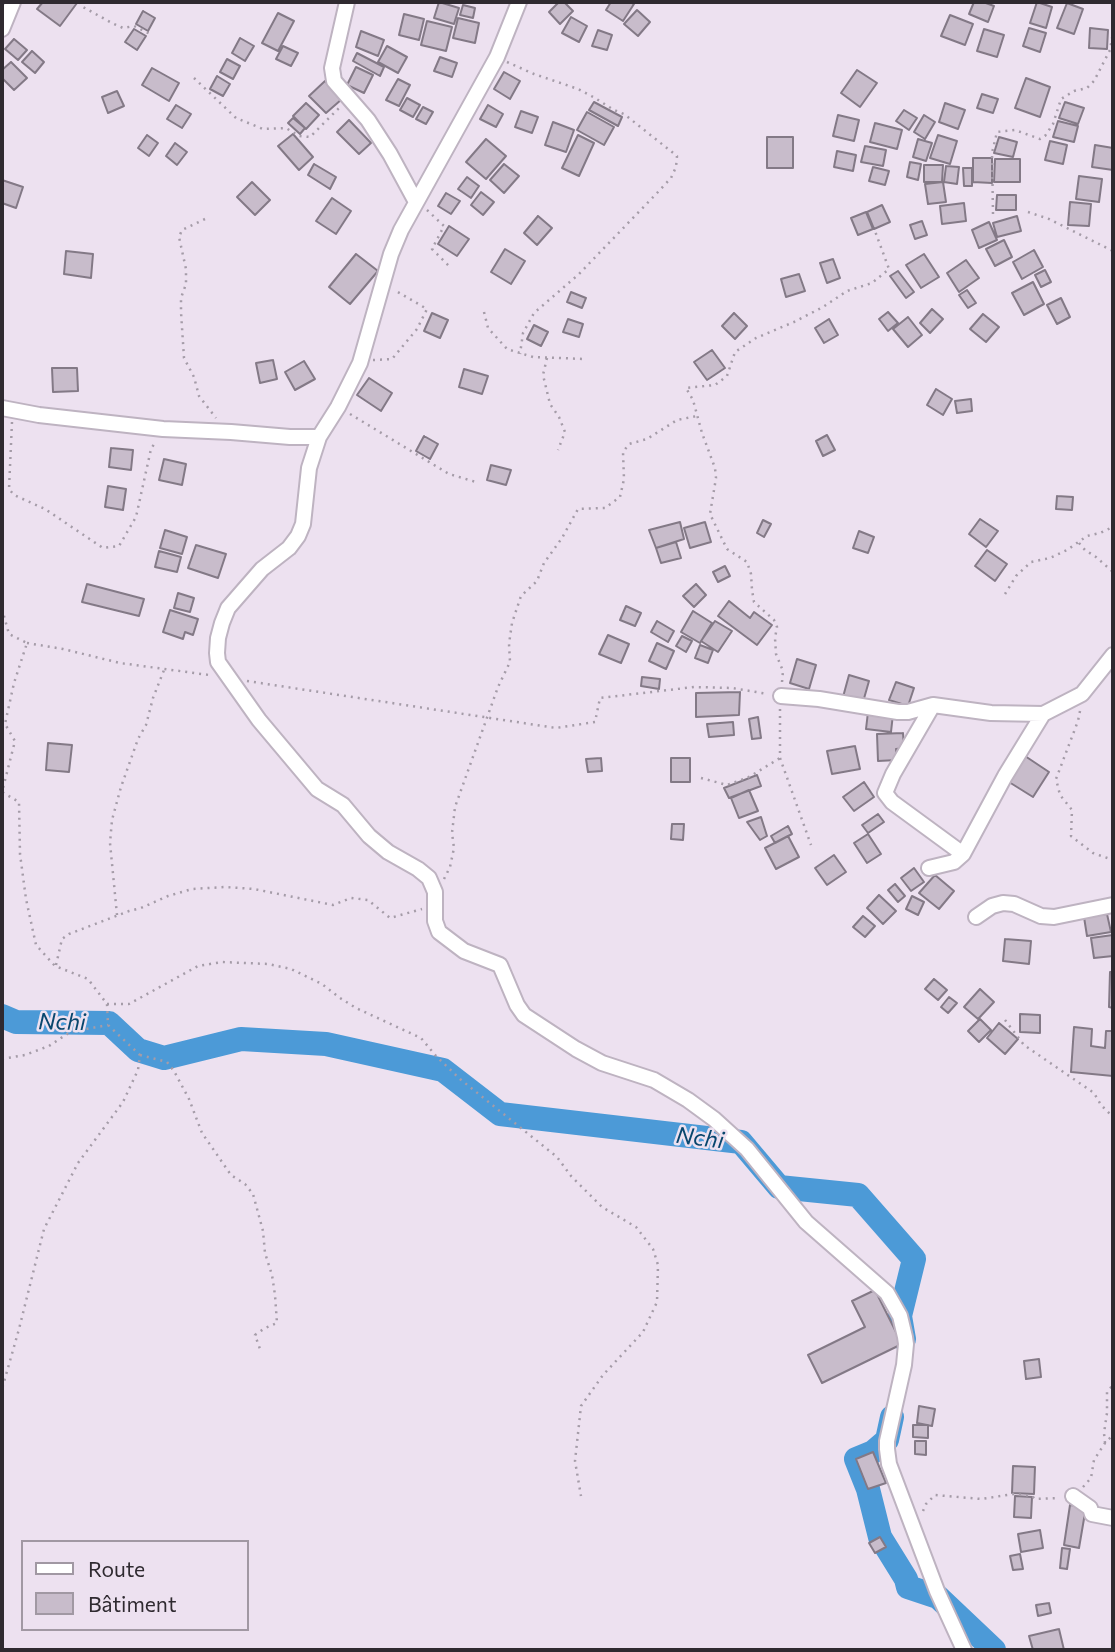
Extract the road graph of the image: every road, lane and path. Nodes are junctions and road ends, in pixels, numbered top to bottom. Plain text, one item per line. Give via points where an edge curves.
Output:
1 (13, 2) edge
2 (79, 2) edge
3 (347, 2) edge
4 (519, 2) edge
5 (2, 29) edge
6 (1113, 32) edge
7 (152, 35) dead end
8 (497, 57) junction
9 (194, 78) dead end
10 (349, 97) junction
11 (416, 202) junction
12 (1028, 212) dead end
13 (993, 215) dead end
14 (205, 219) dead end
15 (875, 232) dead end
16 (1113, 251) edge
17 (450, 267) dead end
18 (383, 284) junction
19 (484, 312) dead end
20 (520, 354) junction
21 (547, 358) junction
22 (584, 359) dead end
23 (360, 363) junction
24 (338, 407) junction
25 (7, 408) edge
26 (696, 416) junction
27 (163, 429) junction
28 (231, 432) junction
29 (319, 438) junction
30 (558, 450) dead end
31 (475, 482) dead end
32 (1113, 527) edge
33 (1078, 543) junction
34 (1113, 572) edge
35 (1005, 594) dead end
36 (2, 609) edge
37 (27, 643) junction
38 (1113, 655) edge
39 (165, 669) junction
40 (228, 678) junction
41 (1082, 694) junction
42 (781, 696) junction
43 (933, 705) junction
44 (1043, 714) junction
45 (488, 718) junction
46 (780, 758) junction
47 (701, 778) dead end
48 (810, 845) dead end
49 (963, 854) junction
50 (1113, 860) edge
51 (929, 868) dead end
52 (435, 898) junction
53 (1113, 905) edge
54 (117, 915) junction
55 (976, 917) dead end
56 (55, 966) junction
57 (107, 1004) junction
58 (1005, 1020) dead end
59 (108, 1025) junction
60 (140, 1055) junction
61 (2, 1059) edge
62 (1113, 1117) edge
63 (260, 1349) dead end
64 (1113, 1385) edge
65 (2, 1389) edge
66 (1113, 1435) edge
67 (1105, 1443) junction
68 (581, 1496) dead end
69 (1073, 1496) junction
70 (1113, 1518) edge
71 (913, 1530) junction
72 (964, 1650) edge

1 - 5 street
2 - 7 path via 123,28 134,26
3 - 10 street via 332,68 334,81
4 - 8 street
6 - 13 path via 1110,50 1094,81 1061,99 1045,136 997,132 992,153
8 - 11 street
8 - 20 path via 595,98 624,114 677,156 671,178 579,274 534,313 523,333
9 - 10 path via 236,118 263,128 286,128 299,136 310,137
10 - 11 street via 390,154
11 - 17 path via 443,226 432,249
11 - 18 street via 391,254
12 - 16 path
14 - 28 path via 182,230 179,237 186,269 181,298 184,358 199,396
15 - 26 path via 889,270 872,283 756,338 735,352 727,376 715,385 686,388
18 - 23 street
18 - 23 path via 427,309 392,359
19 - 20 path via 488,328 507,349
20 - 21 path
21 - 22 path
21 - 30 path via 543,375 550,404 565,432
23 - 24 street
24 - 29 street
24 - 31 path via 449,474
25 - 27 street
25 - 27 path via 9,489 103,548 120,546 136,517 151,449
26 - 42 path via 715,468 710,514 727,549 747,562 754,602 777,627
26 - 45 path via 677,419 647,439 629,444 624,452 620,497 605,508 578,509 537,581 521,596 512,623 510,663
27 - 28 street
28 - 29 street
29 - 40 street via 298,536 261,569 228,608 222,623 217,653
32 - 33 path
33 - 34 path
33 - 35 path via 1031,562
36 - 37 path via 9,634
37 - 39 path
37 - 56 path via 5,724 15,741 2,792 19,802 20,854 36,945
38 - 41 street
39 - 40 path
39 - 54 path via 112,820
40 - 45 path
40 - 52 street via 317,789 343,805 388,852 425,874
41 - 44 street
41 - 50 path via 1078,721 1056,779 1060,795 1072,810 1071,835 1093,853
42 - 43 street via 898,712
42 - 45 path via 694,687 600,698 595,722 556,728
42 - 46 path
43 - 44 street
43 - 49 street via 885,793
44 - 49 street
45 - 52 path via 455,807 450,867
46 - 47 path via 727,785
46 - 48 path
49 - 51 street via 954,862
52 - 54 path via 416,912 390,918 368,900 351,898 333,905 254,889 192,889
52 - 71 street via 439,932 464,951 500,965 524,1015 602,1063 654,1080 714,1119 747,1149 806,1222 887,1293 900,1316 906,1344 887,1449
53 - 55 street via 1054,917 1003,903
54 - 56 path via 62,939
56 - 57 path via 88,979
57 - 59 path
57 - 68 path via 129,1004 198,966 222,962 290,969 356,1008 421,1038 460,1079 557,1157 602,1207 636,1227 653,1249 658,1265 657,1302 643,1332 581,1406 575,1461
58 - 62 path via 1024,1045 1094,1093
59 - 60 path
59 - 61 path via 70,1032 37,1051
60 - 63 path via 167,1062 202,1133 231,1175 253,1194 272,1275 277,1323 255,1335
60 - 65 path via 123,1102 78,1163 44,1229
64 - 67 path via 1107,1392
66 - 67 path
67 - 69 path via 1094,1460 1091,1478
69 - 70 street via 1092,1514
69 - 71 path via 1035,1499 1014,1494 981,1499 935,1495
71 - 72 street

